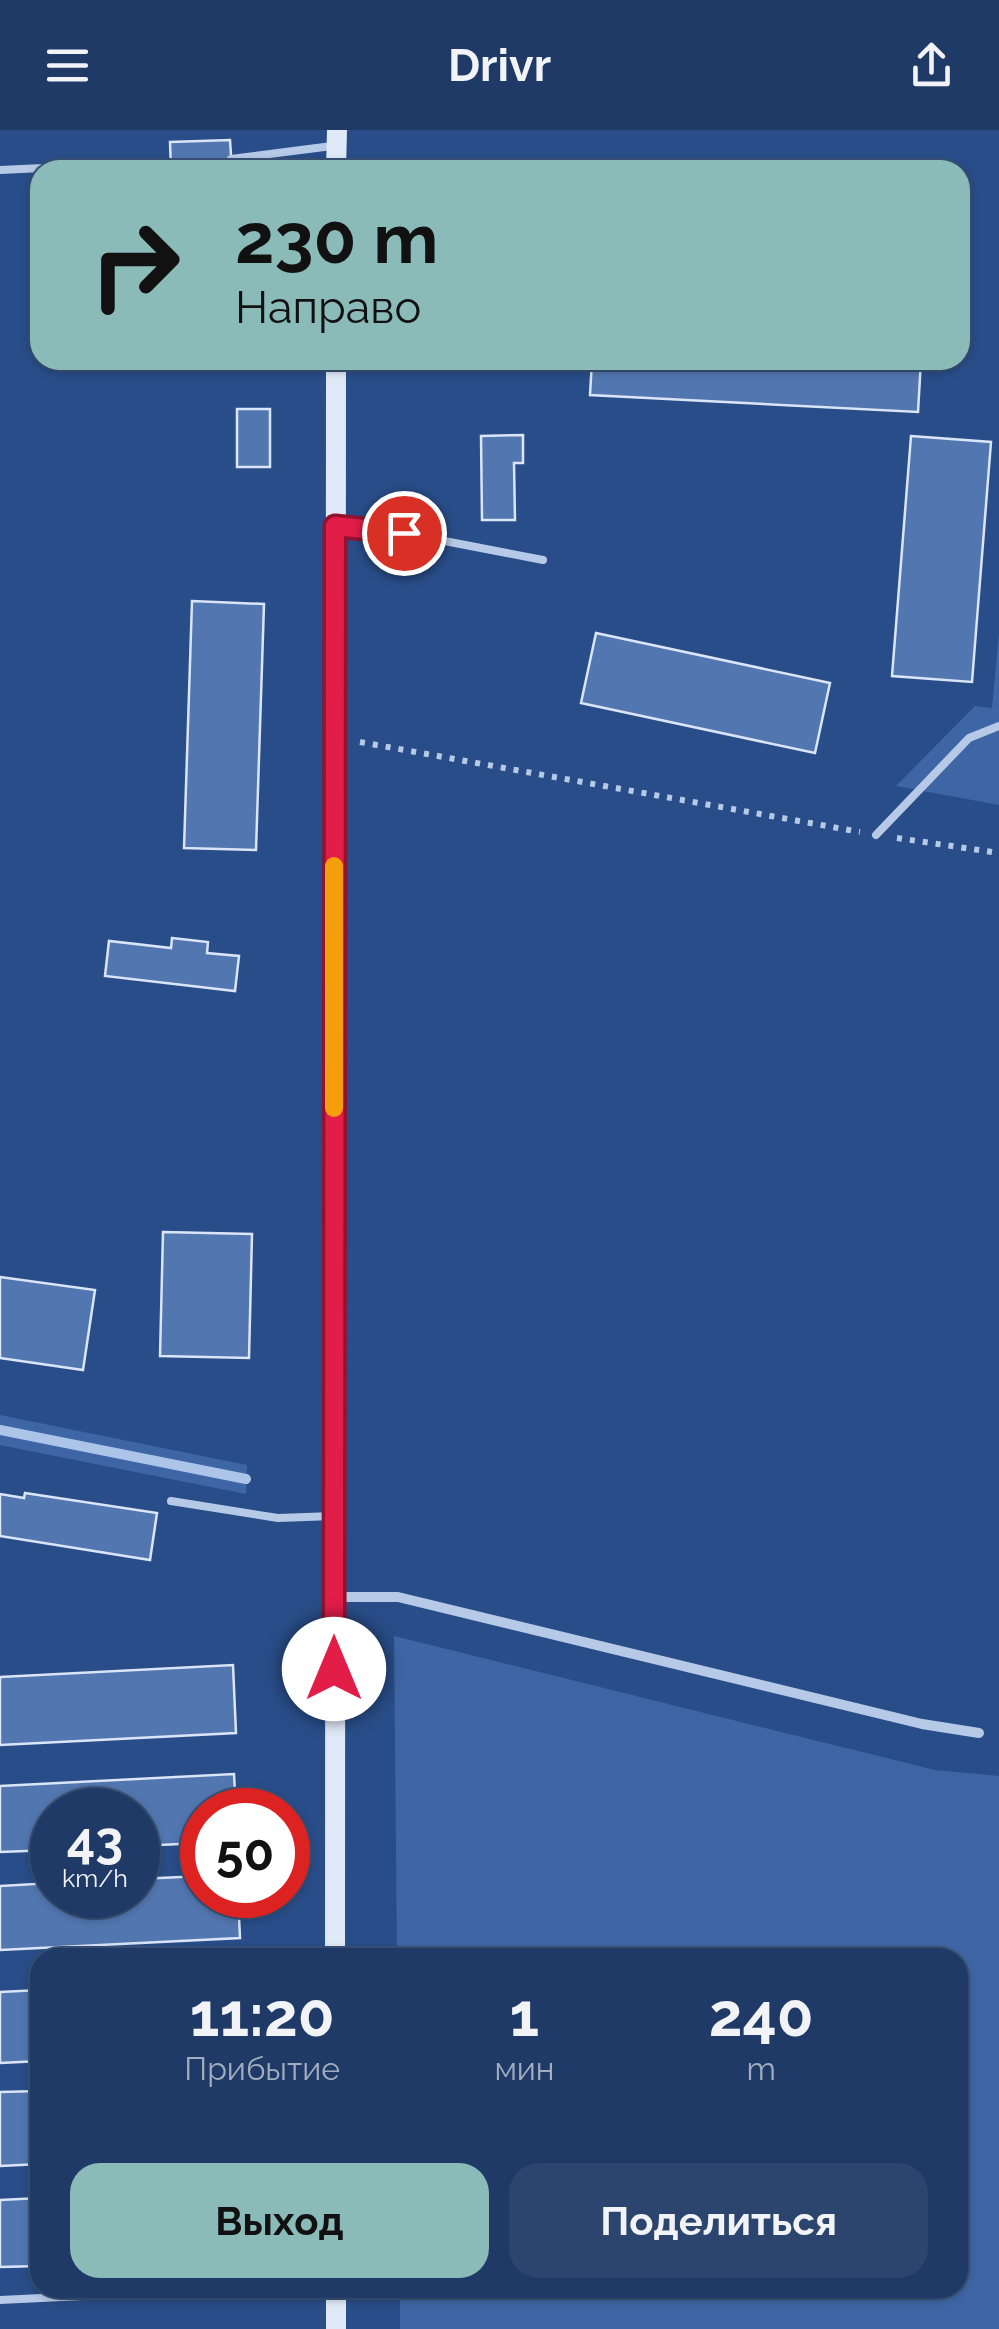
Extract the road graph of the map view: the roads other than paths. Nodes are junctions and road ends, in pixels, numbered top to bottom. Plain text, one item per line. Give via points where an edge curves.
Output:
1 (336, 138) edge
2 (231, 158) dead end
3 (30, 169) edge
4 (0, 170) edge
5 (336, 370) edge
6 (335, 526) junction
7 (543, 560) dead end
8 (999, 726) edge
9 (876, 835) road end
10 (171, 1501) dead end
11 (334, 1516) junction
12 (334, 1597) junction
13 (979, 1734) dead end
14 (335, 1948) edge
15 (41, 2298) edge
16 (336, 2298) edge
17 (0, 2300) edge
18 (336, 2329) edge

1 - 2 lane
3 - 4 lane
5 - 6 main road
6 - 7 lane
6 - 11 main road
8 - 9 lane via 969,738
10 - 11 lane via 278,1518
11 - 12 main road
12 - 13 street via 398,1597
12 - 14 main road
15 - 17 lane
16 - 18 main road

